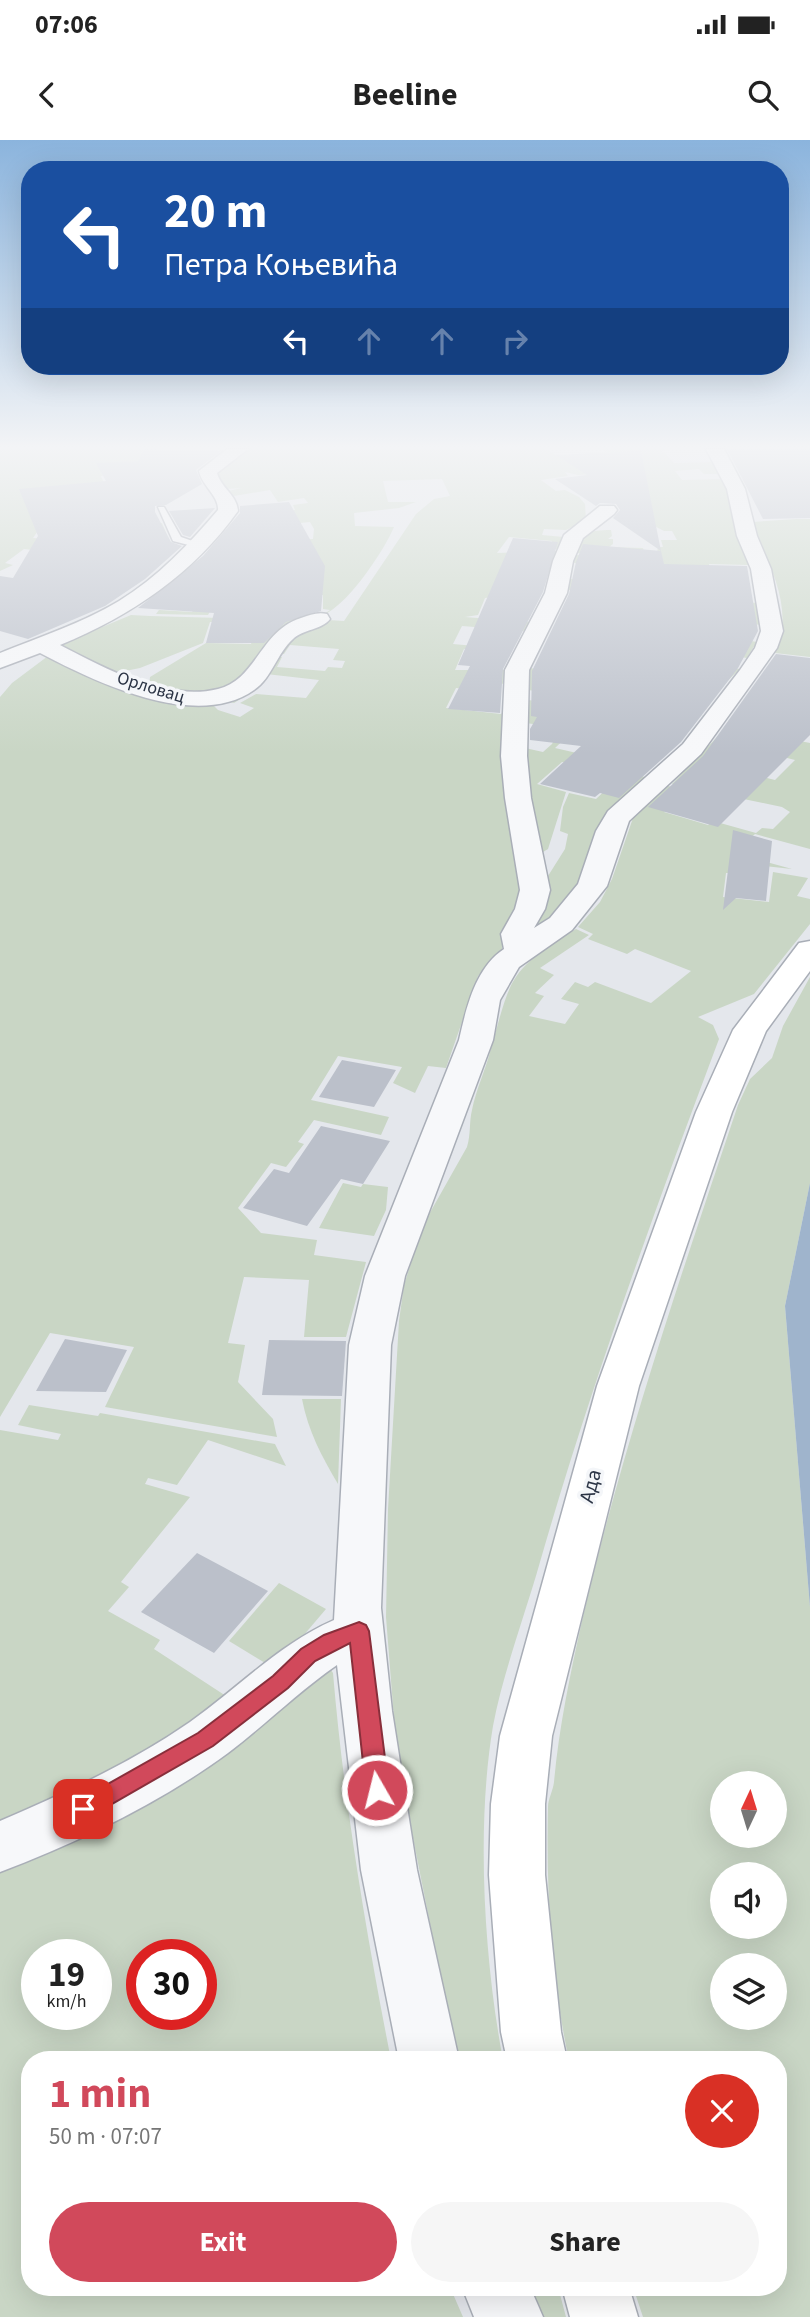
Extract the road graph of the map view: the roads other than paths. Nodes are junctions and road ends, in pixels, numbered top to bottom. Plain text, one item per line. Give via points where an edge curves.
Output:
1 (195, 551) edge
2 (567, 551) edge
3 (752, 551) edge
4 (319, 619) dead end
5 (41, 644) junction
6 (0, 661) edge
7 (523, 949) junction
8 (810, 950) edge
9 (359, 1631) junction
10 (0, 1847) edge
11 (427, 2051) edge
12 (535, 2051) edge
13 (499, 2296) edge
14 (598, 2296) edge
15 (509, 2317) edge
16 (604, 2317) edge

1 - 5 street via 118,610
2 - 7 street via 556,593 517,670 514,756 535,890 514,937
3 - 7 street via 773,621 766,648 692,749 618,817 592,886 578,905 561,924
4 - 5 street, Орловац via 282,636 247,684 211,700 146,688
5 - 6 street
7 - 9 street via 507,961 484,1000 476,1040 385,1276 370,1346
8 - 12 street, Ада via 750,1030 709,1124 618,1386 542,1671 526,1737 518,1804 517,1875
9 - 10 street via 308,1655 251,1706 156,1769 59,1822
9 - 11 street via 389,1870
13 - 15 street
14 - 16 street

